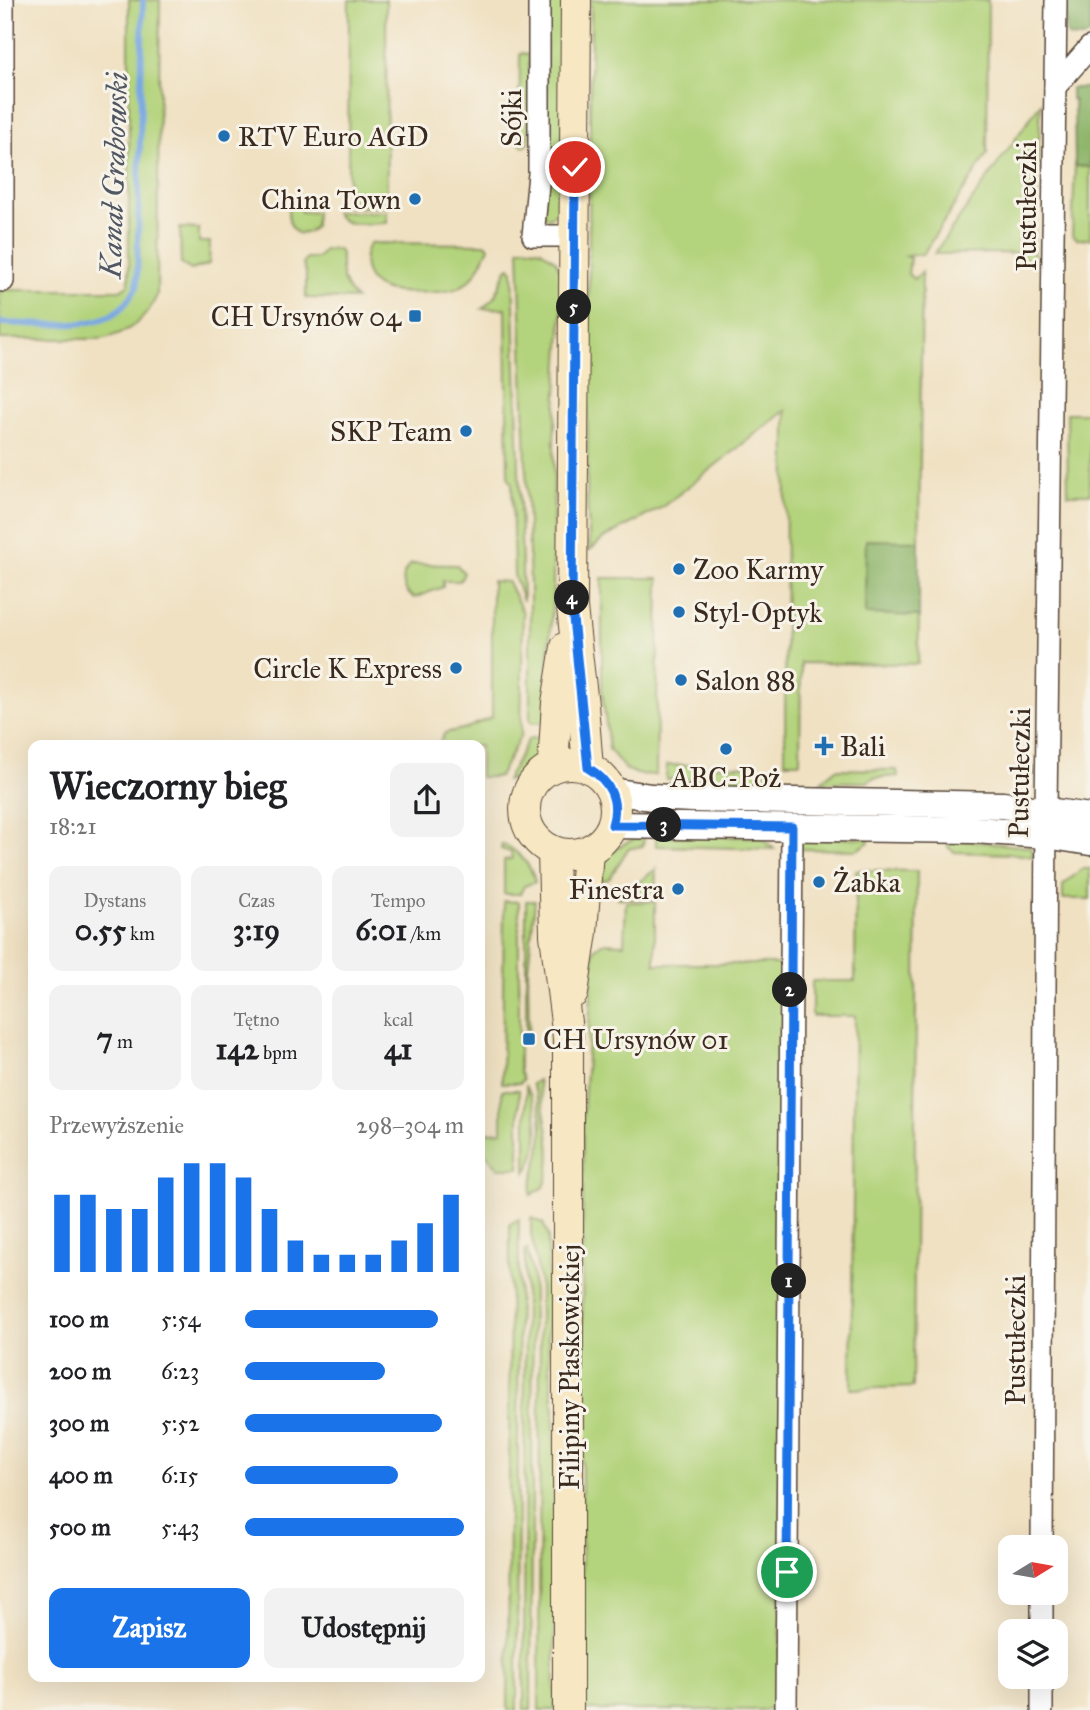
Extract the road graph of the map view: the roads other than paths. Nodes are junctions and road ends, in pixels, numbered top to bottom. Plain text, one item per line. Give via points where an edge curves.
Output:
1 (3, 0) edge
2 (539, 0) edge
3 (576, 0) edge
4 (1056, 0) edge
5 (1090, 47) edge
6 (1055, 87) junction
7 (574, 236) junction
8 (2, 281) dead end
9 (572, 608) junction
10 (553, 767) junction
11 (588, 768) junction
12 (611, 791) junction
13 (1090, 817) edge
14 (1046, 822) junction
15 (612, 825) junction
16 (792, 827) junction
17 (1090, 842) edge
18 (553, 851) junction
19 (588, 851) junction
20 (568, 1024) junction
21 (1042, 1535) edge
22 (1042, 1689) edge
23 (568, 1710) edge
24 (786, 1710) edge
25 (1042, 1710) edge

1 - 8 street
2 - 7 street, Sójki via 539,174 533,236
3 - 7 main road
4 - 6 street, Pustułeczki
5 - 6 street
6 - 14 street, Pustułeczki
7 - 9 main road
9 - 10 main road via 557,703
9 - 11 main road
10 - 11 main road
10 - 18 main road via 530,788 525,808 533,836
11 - 12 main road via 598,773
12 - 14 street via 693,799 1003,805
12 - 15 main road via 615,805
13 - 14 street
14 - 16 street via 986,830
14 - 17 street
14 - 21 street, Pustułeczki
15 - 16 street
15 - 19 main road via 607,836
16 - 24 street
18 - 19 main road via 570,855
18 - 20 main road, Filipiny Płaskowickiej via 555,935
19 - 20 main road, Filipiny Płaskowickiej
20 - 23 main road, Filipiny Płaskowickiej
22 - 25 street

